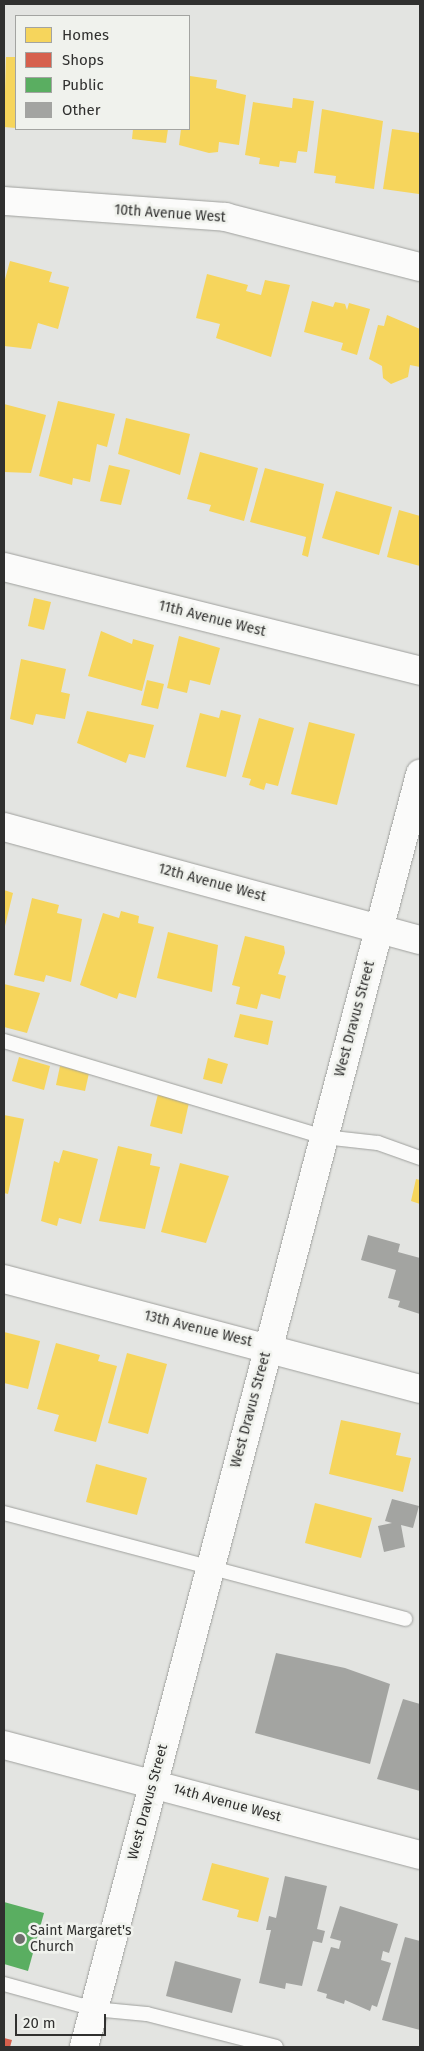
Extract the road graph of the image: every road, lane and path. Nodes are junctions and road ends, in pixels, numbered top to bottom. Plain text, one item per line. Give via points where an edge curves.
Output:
1 (4, 201) edge
2 (420, 267) edge
3 (4, 567) edge
4 (420, 671) edge
5 (420, 774) edge
6 (4, 827) edge
7 (379, 928) junction
8 (420, 940) edge
9 (4, 1041) edge
10 (324, 1137) junction
11 (420, 1158) edge
12 (4, 1279) edge
13 (268, 1347) junction
14 (420, 1389) edge
15 (4, 1513) edge
16 (210, 1567) junction
17 (405, 1619) dead end
18 (4, 1745) edge
19 (152, 1784) junction
20 (420, 1855) edge
21 (4, 1984) edge
22 (94, 2009) junction
23 (84, 2047) edge
24 (276, 2047) edge

1 - 2 street, 10th Avenue West via 225,217
3 - 4 street, 11th Avenue West
5 - 7 street, West Dravus Street
6 - 7 street, 12th Avenue West
7 - 8 street, 12th Avenue West
7 - 10 street, West Dravus Street
9 - 10 lane
10 - 11 lane via 378,1143
10 - 13 street, West Dravus Street
12 - 13 street, 13th Avenue West
13 - 14 street, 13th Avenue West
13 - 16 street, West Dravus Street
15 - 16 lane
16 - 17 lane
16 - 19 street, West Dravus Street
18 - 19 street, 14th Avenue West
19 - 20 street, 14th Avenue West
19 - 22 street, West Dravus Street
21 - 22 lane
22 - 23 street, West Dravus Street
22 - 24 lane via 147,2014

